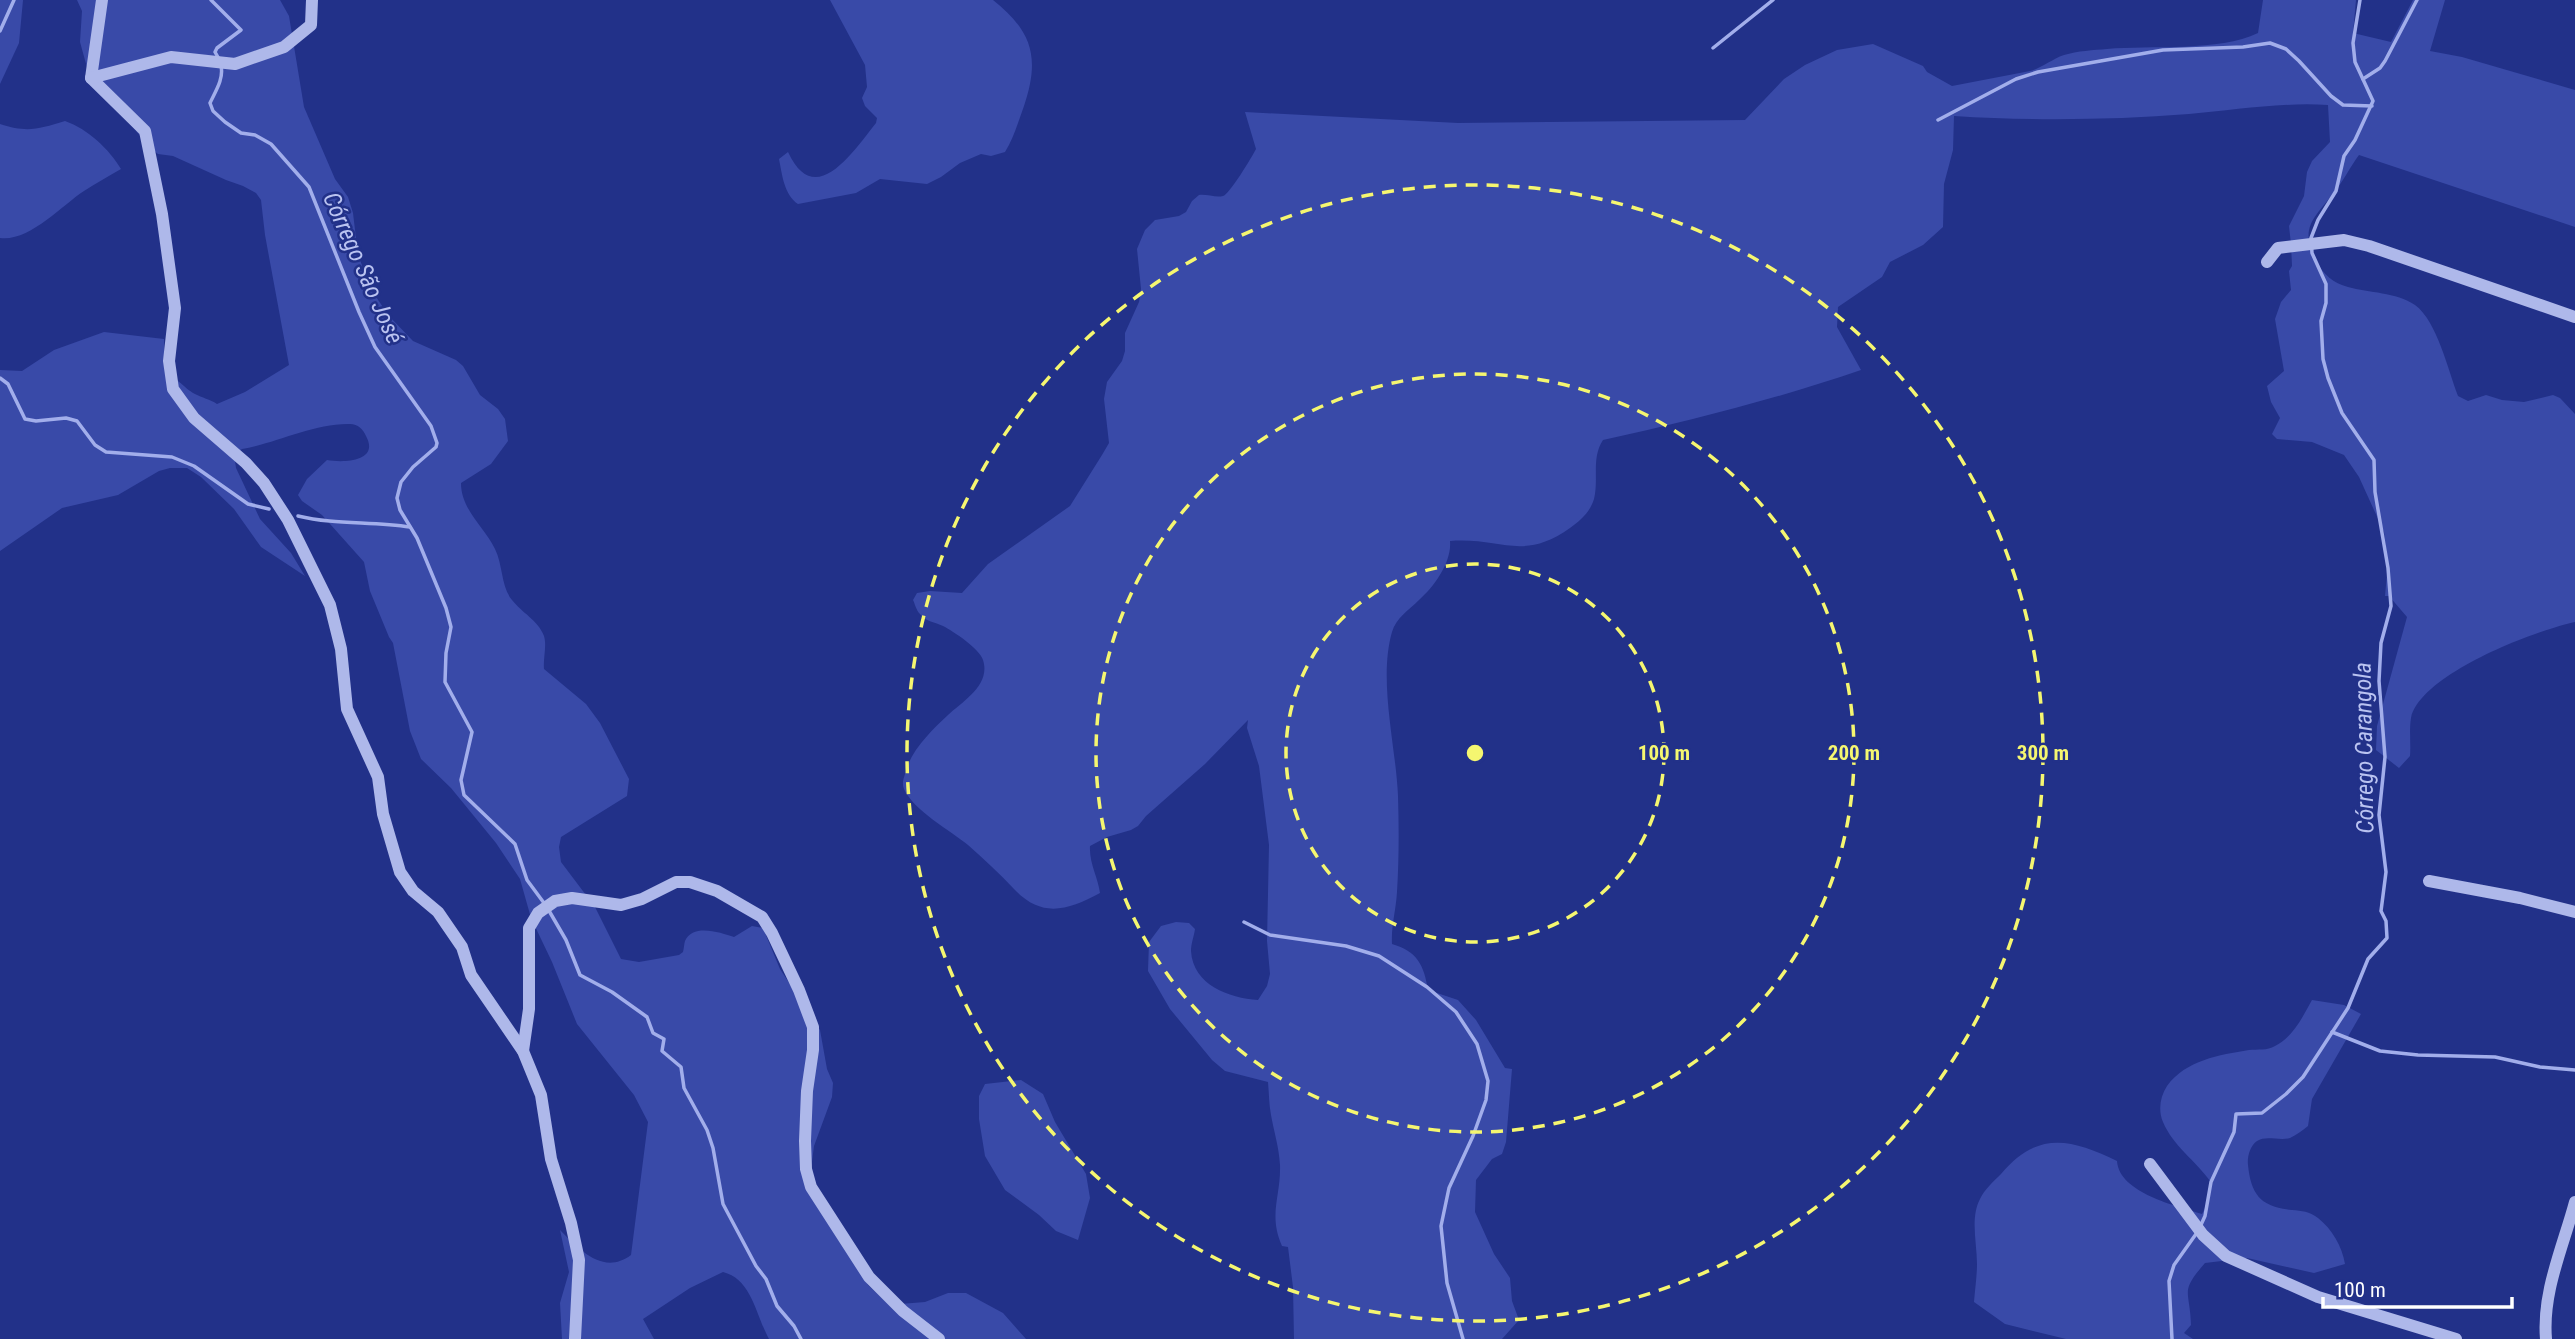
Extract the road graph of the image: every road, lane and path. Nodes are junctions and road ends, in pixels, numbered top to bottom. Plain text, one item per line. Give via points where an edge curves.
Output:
1 (102, 0) edge
2 (312, 0) edge
3 (91, 78) junction
4 (2267, 262) dead end
5 (2575, 317) edge
6 (2429, 881) dead end
7 (2575, 912) edge
8 (523, 1051) junction
9 (2150, 1164) dead end
10 (2575, 1202) edge
11 (575, 1339) edge
12 (939, 1339) edge
13 (2456, 1339) edge
14 (2546, 1339) edge

1 - 3 street
2 - 3 street via 311,24 284,47 235,64 171,57
3 - 8 street via 145,131 175,308 169,361 173,389 194,418 264,482 288,520 330,605 341,649 347,709 378,777 400,872 438,912 462,947 471,975
4 - 5 street via 2278,248 2344,240
6 - 7 street
8 - 11 street via 541,1095 551,1159 579,1260
8 - 12 street via 529,1009 529,928 538,913 555,901 572,898 621,905 676,882 691,882 762,917 813,1027 805,1141 811,1187 869,1277
9 - 13 street via 2203,1235 2227,1256 2318,1297
10 - 14 street via 2549,1293

